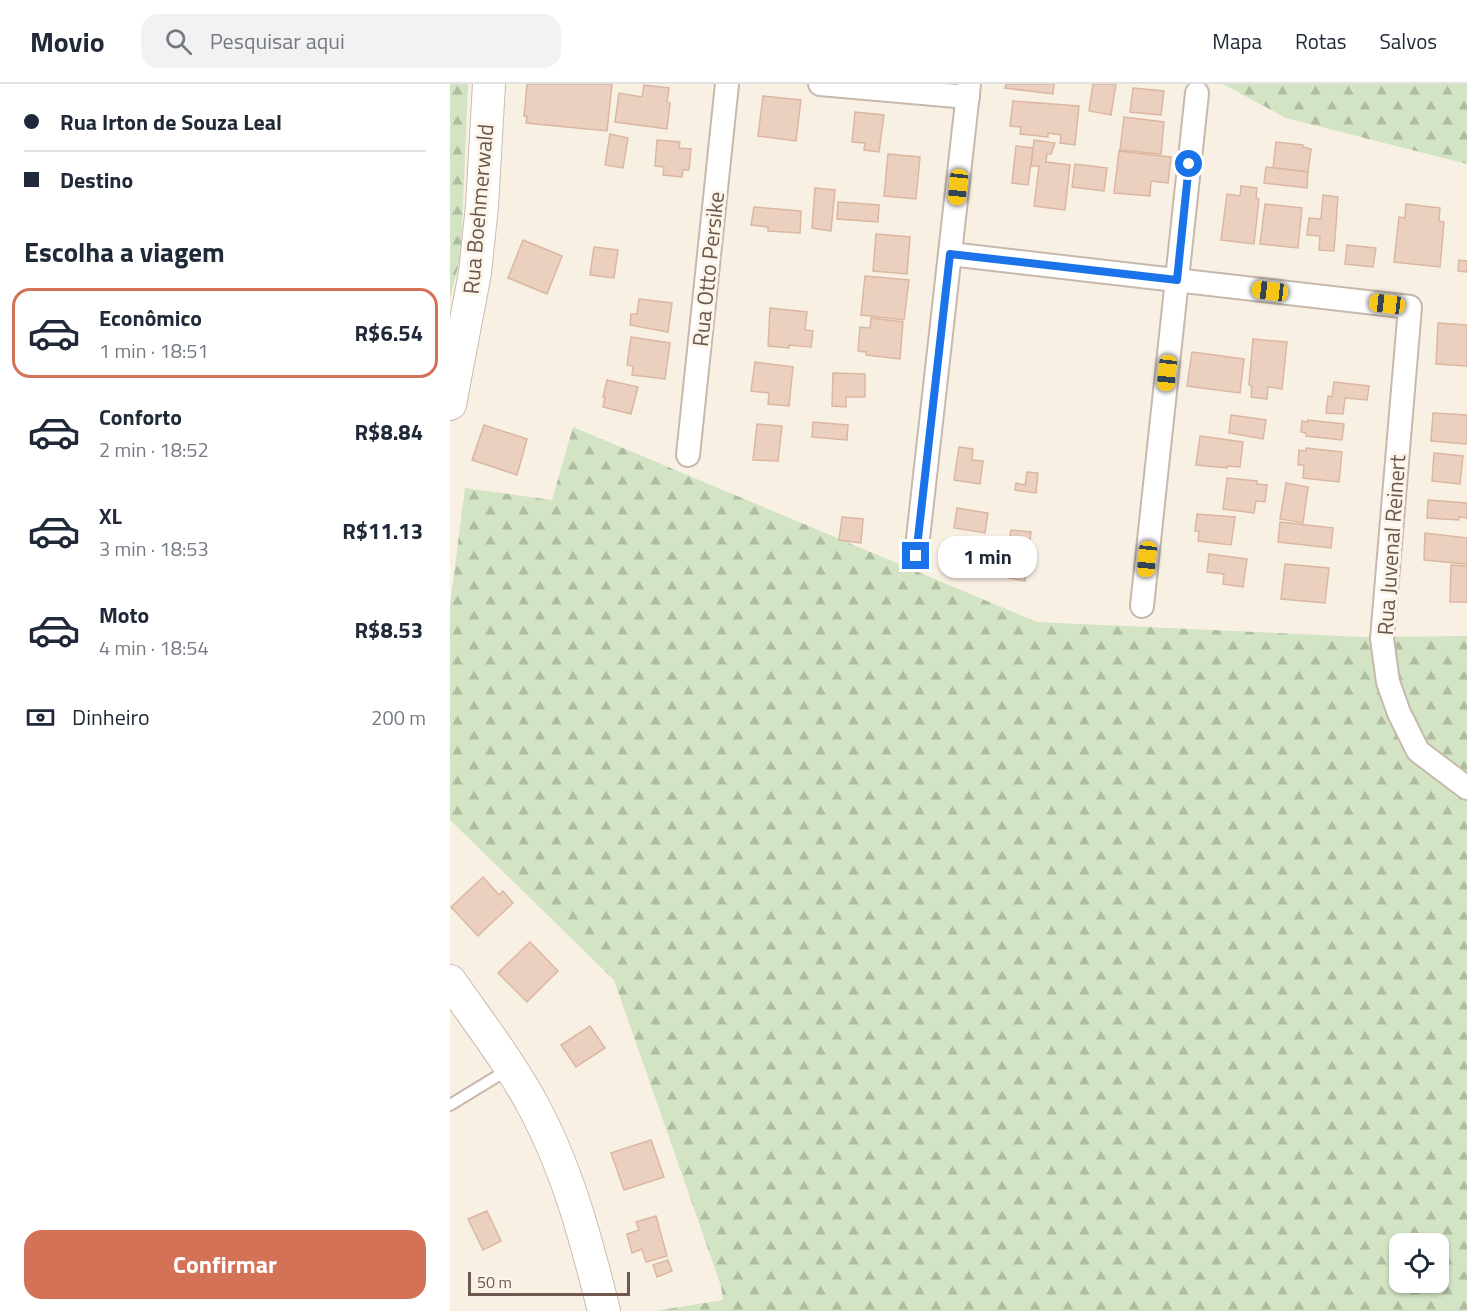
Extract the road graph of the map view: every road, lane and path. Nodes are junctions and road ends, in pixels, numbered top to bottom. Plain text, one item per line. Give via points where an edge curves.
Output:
1 (489, 84) edge
2 (728, 84) edge
3 (820, 84) edge
4 (969, 91) edge
5 (1197, 93) dead end
6 (950, 254) junction
7 (1177, 280) junction
8 (450, 404) edge
9 (688, 454) dead end
10 (916, 556) dead end
11 (1142, 606) dead end
12 (1467, 788) edge
13 (450, 981) edge
14 (511, 1068) junction
15 (450, 1105) edge
16 (604, 1311) edge

1 - 8 main road, Rua Boehmerwald via 475,273
2 - 9 street, Rua Otto Persike
3 - 4 street
4 - 6 street
5 - 7 street
6 - 7 street
6 - 10 street
7 - 11 street
7 - 12 street, Rua Juvenal Reinert via 1410,307 1382,639 1388,682 1418,751
13 - 14 main road
14 - 15 lane
14 - 16 main road via 557,1155 580,1219

